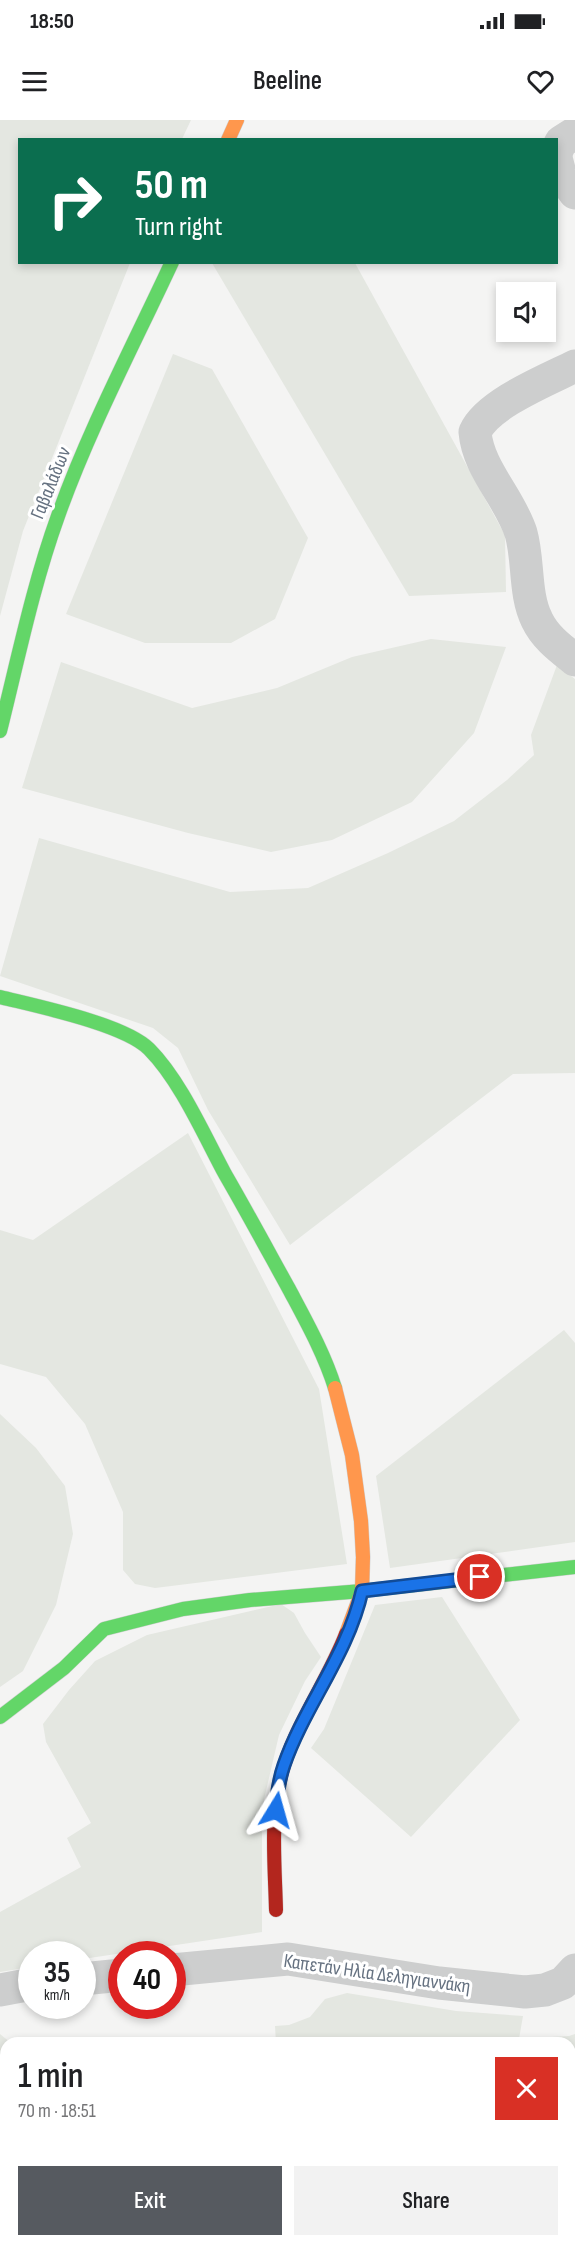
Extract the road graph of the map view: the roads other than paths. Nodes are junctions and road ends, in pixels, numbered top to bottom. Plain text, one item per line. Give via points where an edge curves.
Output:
1 (237, 120) edge
2 (575, 133) edge
3 (229, 138) edge
4 (558, 148) edge
5 (558, 165) edge
6 (575, 194) edge
7 (171, 264) edge
8 (575, 366) edge
9 (575, 660) edge
10 (0, 731) edge
11 (0, 997) edge
12 (575, 1566) edge
13 (362, 1591) junction
14 (0, 1717) edge
15 (276, 1910) dead end
16 (186, 1969) edge
17 (575, 1970) edge
18 (18, 1987) edge
19 (0, 1990) edge

1 - 3 street
2 - 4 street
5 - 6 street
7 - 10 street, Γαβαλάδων via 59,513
8 - 9 street via 499,406 475,432 480,455 521,532 537,621 545,634
11 - 13 street via 132,1037 149,1049 176,1085 329,1368 352,1455 362,1541
12 - 13 street
13 - 14 street via 194,1608 104,1629 64,1668
13 - 15 street via 337,1656 292,1744 280,1777 275,1818
16 - 17 street, Καπετάν Ηλία Δεληγιαννάκη via 288,1959 525,1992 563,1983
18 - 19 street

